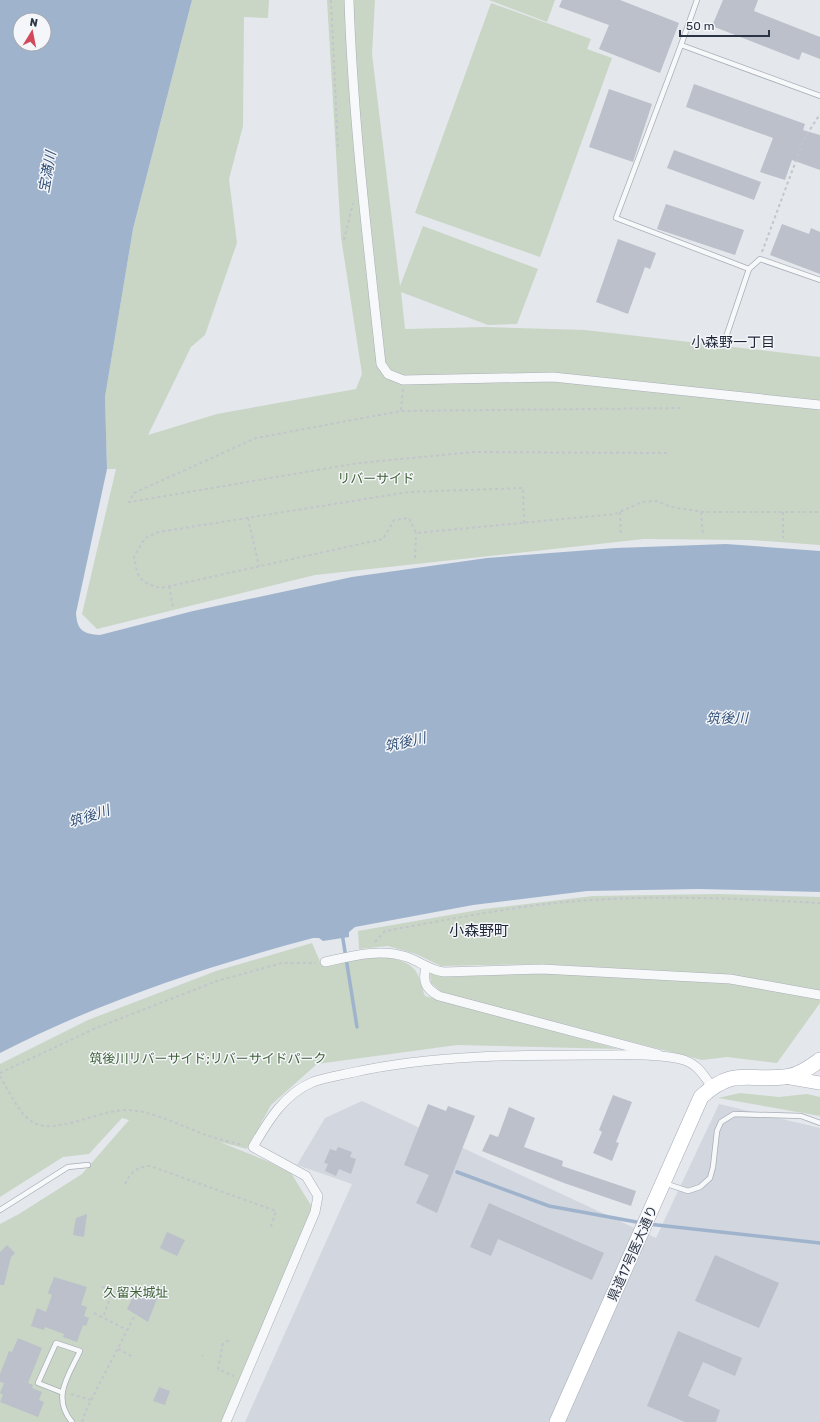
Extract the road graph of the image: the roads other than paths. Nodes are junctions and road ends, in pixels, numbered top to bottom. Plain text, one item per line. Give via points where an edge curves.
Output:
1 (349, 0) edge
2 (697, 0) edge
3 (681, 45) junction
4 (820, 96) edge
5 (749, 269) junction
6 (820, 280) edge
7 (726, 337) dead end
8 (820, 405) edge
9 (325, 962) road end
10 (426, 967) junction
11 (820, 995) edge
12 (666, 1058) junction
13 (820, 1060) edge
14 (785, 1078) junction
15 (820, 1084) edge
16 (712, 1087) junction
17 (820, 1123) edge
18 (88, 1165) dead end
19 (663, 1183) junction
20 (0, 1210) edge
21 (61, 1392) junction
22 (72, 1422) edge
23 (226, 1422) edge
24 (557, 1422) edge

1 - 8 street via 354,106 381,364 388,374 403,380 553,377
2 - 3 lane
3 - 4 lane
3 - 5 lane via 616,218
5 - 6 lane via 760,259
5 - 7 lane
9 - 10 street via 355,955 394,954 408,957
10 - 11 street via 444,972 542,969 730,979
10 - 12 street via 424,983 429,991 439,996 654,1052
12 - 16 street via 683,1060 699,1067
12 - 23 street via 631,1055 535,1055 433,1060 370,1069 314,1082 291,1096 269,1119 253,1147 306,1176 318,1196 315,1212
13 - 14 main road via 805,1071
14 - 15 street
14 - 16 main road via 736,1076
16 - 19 main road, 県道17号医大通り via 700,1097
17 - 19 lane via 801,1116 734,1114 721,1122 717,1130 710,1178 700,1187 688,1191
18 - 20 lane via 68,1167
19 - 24 main road, 県道17号医大通り
21 - 21 lane via 38,1383 56,1343 80,1350
21 - 22 lane via 61,1402

